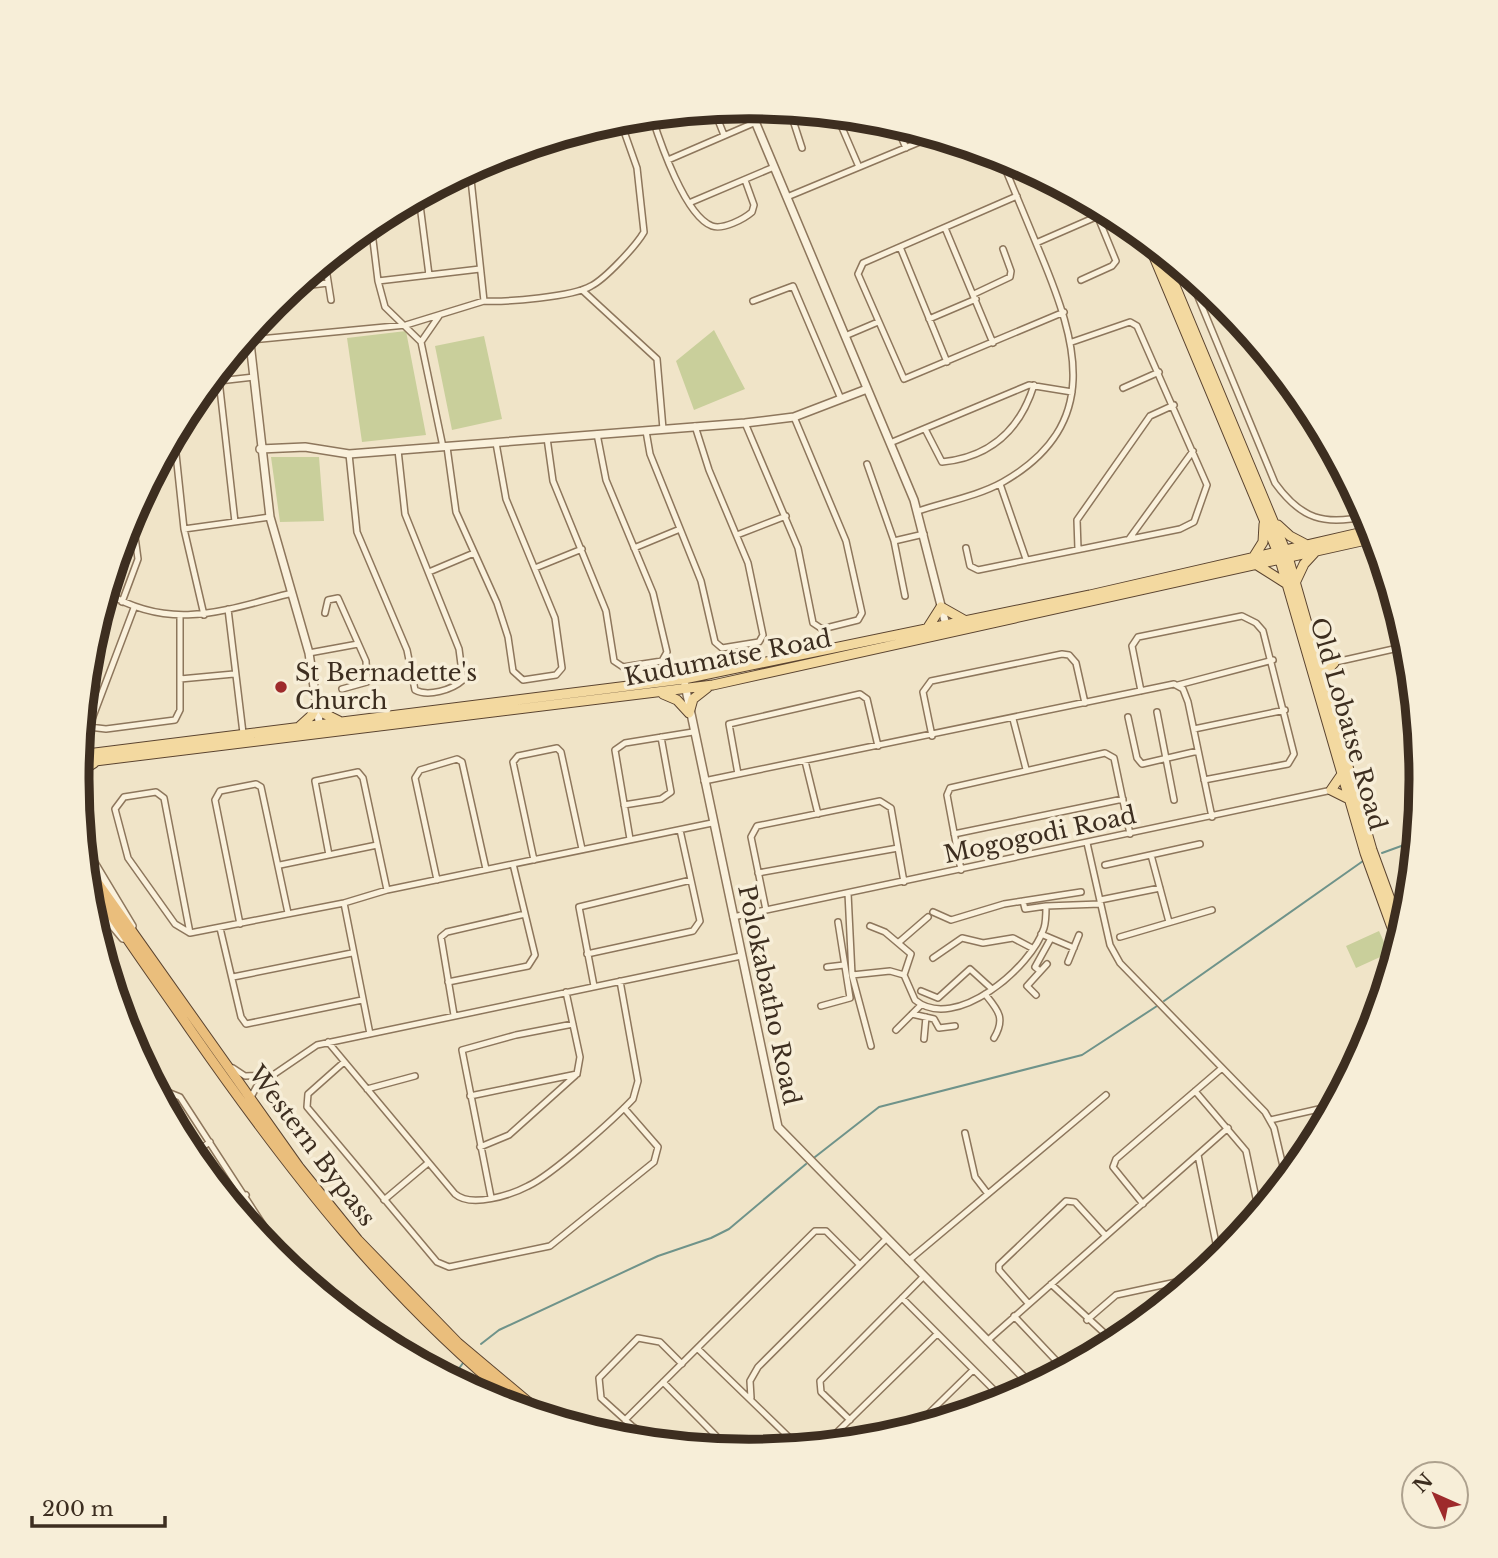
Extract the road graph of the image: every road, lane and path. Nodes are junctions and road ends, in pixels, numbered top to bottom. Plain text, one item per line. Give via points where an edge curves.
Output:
1 (718, 120) edge
2 (793, 121) edge
3 (756, 122) joint
4 (655, 126) edge
5 (841, 126) edge
6 (624, 131) edge
7 (724, 135) junction
8 (901, 138) edge
9 (920, 142) edge
10 (802, 148) dead end
11 (906, 148) junction
12 (668, 160) junction
13 (774, 167) junction
14 (859, 167) junction
15 (1007, 172) edge
16 (745, 180) junction
17 (471, 181) edge
18 (1017, 196) junction
19 (787, 197) junction
20 (689, 203) junction
21 (420, 207) edge
22 (1095, 217) edge
23 (1100, 220) edge
24 (946, 228) junction
25 (373, 237) edge
26 (1036, 243) junction
27 (900, 247) junction
28 (1003, 249) dead end
29 (1155, 259) edge
30 (480, 269) junction
31 (1169, 271) edge
32 (327, 273) edge
33 (429, 275) junction
34 (1082, 280) dead end
35 (378, 281) junction
36 (328, 283) junction
37 (312, 284) edge
38 (582, 290) junction
39 (1197, 295) edge
40 (975, 297) junction
41 (331, 300) dead end
42 (753, 301) dead end
43 (484, 302) junction
44 (1064, 312) junction
45 (439, 315) junction
46 (929, 319) junction
47 (878, 322) junction
48 (406, 325) junction
49 (260, 336) edge
50 (845, 336) junction
51 (421, 342) junction
52 (1072, 342) junction
53 (993, 343) junction
54 (250, 347) edge
55 (947, 362) junction
56 (1159, 372) junction
57 (254, 377) junction
58 (224, 380) edge
59 (1034, 385) junction
60 (220, 386) edge
61 (1123, 388) dead end
62 (867, 389) junction
63 (1072, 392) junction
64 (841, 399) junction
65 (1174, 405) junction
66 (794, 417) junction
67 (745, 423) junction
68 (695, 426) junction
69 (663, 429) junction
70 (925, 429) junction
71 (646, 431) junction
72 (597, 434) junction
73 (547, 438) junction
74 (496, 443) junction
75 (890, 443) junction
76 (445, 447) junction
77 (260, 449) junction
78 (398, 450) junction
79 (1193, 451) junction
80 (176, 452) edge
81 (349, 454) junction
82 (867, 464) dead end
83 (1000, 484) junction
84 (918, 511) junction
85 (786, 516) junction
86 (270, 517) junction
87 (1355, 517) edge
88 (1264, 519) junction
89 (1275, 521) junction
90 (235, 522) junction
91 (184, 529) junction
92 (680, 529) junction
93 (1361, 533) edge
94 (924, 534) junction
95 (737, 536) junction
96 (135, 537) edge
97 (1129, 539) junction
98 (1364, 539) edge
99 (894, 541) junction
100 (634, 548) junction
101 (966, 548) dead end
102 (1312, 548) junction
103 (582, 549) junction
104 (1078, 550) junction
105 (474, 553) junction
106 (1283, 555) junction
107 (1026, 559) junction
108 (1255, 561) junction
109 (535, 568) junction
110 (429, 572) junction
111 (1292, 583) junction
112 (292, 593) junction
113 (905, 596) dead end
114 (115, 598) edge
115 (122, 602) junction
116 (941, 607) junction
117 (134, 608) junction
118 (228, 609) junction
119 (325, 613) dead end
120 (204, 615) junction
121 (180, 617) junction
122 (964, 620) junction
123 (927, 629) junction
124 (946, 629) junction
125 (358, 644) junction
126 (1396, 649) edge
127 (309, 653) junction
128 (1316, 653) junction
129 (1273, 660) junction
130 (1334, 663) junction
131 (1318, 670) junction
132 (234, 674) junction
133 (180, 679) junction
134 (685, 684) junction
135 (712, 685) junction
136 (1178, 685) junction
137 (342, 689) dead end
138 (1141, 691) junction
139 (659, 694) junction
140 (318, 703) junction
141 (1085, 703) junction
142 (1284, 710) junction
143 (1157, 712) dead end
144 (689, 713) junction
145 (93, 717) edge
146 (1128, 717) dead end
147 (1013, 719) junction
148 (342, 722) junction
149 (92, 727) edge
150 (293, 728) junction
151 (320, 729) junction
152 (1194, 729) junction
153 (693, 732) junction
154 (243, 733) junction
155 (932, 736) junction
156 (661, 737) junction
157 (878, 746) junction
158 (1198, 751) junction
159 (90, 754) edge
160 (1167, 760) junction
161 (806, 761) junction
162 (90, 762) edge
163 (96, 762) junction
164 (90, 766) edge
165 (1026, 769) junction
166 (738, 774) junction
167 (1342, 774) junction
168 (1205, 780) junction
169 (704, 781) junction
170 (1331, 790) junction
171 (1350, 792) junction
172 (1123, 799) junction
173 (1174, 800) dead end
174 (624, 806) junction
175 (818, 814) junction
176 (1212, 817) junction
177 (712, 823) junction
178 (680, 830) junction
179 (954, 834) junction
180 (1130, 834) junction
181 (630, 839) junction
182 (1087, 844) junction
183 (1200, 844) dead end
184 (377, 845) junction
185 (898, 848) junction
186 (582, 849) junction
187 (329, 855) junction
188 (1151, 855) junction
189 (534, 860) junction
190 (95, 864) edge
191 (513, 864) junction
192 (280, 865) junction
193 (1105, 865) dead end
194 (486, 869) junction
195 (961, 870) junction
196 (758, 873) junction
197 (437, 880) junction
198 (691, 880) junction
199 (904, 882) junction
200 (1160, 888) junction
201 (387, 890) junction
202 (1081, 892) dead end
203 (848, 893) junction
204 (101, 900) edge
205 (1024, 901) junction
206 (1100, 902) junction
207 (344, 903) junction
208 (1046, 906) junction
209 (102, 908) edge
210 (1212, 910) dead end
211 (766, 911) junction
212 (288, 913) junction
213 (1395, 913) edge
214 (525, 914) junction
215 (733, 918) junction
216 (838, 922) dead end
217 (1169, 922) junction
218 (240, 924) junction
219 (870, 926) dead end
220 (1392, 927) edge
221 (220, 928) junction
222 (188, 932) junction
223 (1041, 934) junction
224 (1079, 935) dead end
225 (1120, 937) dead end
226 (1050, 940) junction
227 (898, 943) junction
228 (135, 945) junction
229 (1032, 948) junction
230 (1074, 948) junction
231 (352, 953) junction
232 (587, 954) junction
233 (741, 956) junction
234 (933, 958) dead end
235 (1068, 962) dead end
236 (1047, 964) dead end
237 (851, 965) junction
238 (843, 966) junction
239 (827, 967) dead end
240 (1040, 971) junction
241 (852, 975) junction
242 (904, 975) junction
243 (233, 976) junction
244 (620, 981) junction
245 (448, 982) junction
246 (594, 986) junction
247 (992, 989) junction
248 (921, 991) dead end
249 (566, 992) junction
250 (985, 994) junction
251 (1036, 995) dead end
252 (362, 1000) junction
253 (921, 1005) junction
254 (821, 1006) dead end
255 (912, 1014) junction
256 (454, 1015) junction
257 (926, 1017) junction
258 (573, 1024) junction
259 (956, 1026) dead end
260 (896, 1030) dead end
261 (370, 1034) junction
262 (994, 1038) dead end
263 (924, 1039) dead end
264 (328, 1042) junction
265 (872, 1046) dead end
266 (220, 1056) junction
267 (344, 1062) junction
268 (283, 1067) junction
269 (1222, 1068) junction
270 (577, 1073) junction
271 (415, 1076) dead end
272 (367, 1089) junction
273 (1195, 1091) junction
274 (169, 1093) edge
275 (1106, 1095) dead end
276 (470, 1096) junction
277 (251, 1100) junction
278 (624, 1108) junction
279 (1320, 1109) edge
280 (1270, 1120) junction
281 (1228, 1128) junction
282 (965, 1133) dead end
283 (210, 1142) junction
284 (480, 1147) junction
285 (201, 1148) edge
286 (1198, 1155) junction
287 (428, 1163) junction
288 (1283, 1166) edge
289 (988, 1194) junction
290 (246, 1195) junction
291 (491, 1197) junction
292 (241, 1199) edge
293 (384, 1200) junction
294 (1256, 1200) edge
295 (1143, 1203) junction
296 (261, 1223) edge
297 (1106, 1236) junction
298 (886, 1239) junction
299 (1216, 1246) edge
300 (908, 1261) junction
301 (860, 1265) junction
302 (923, 1277) junction
303 (1174, 1283) edge
304 (1051, 1284) junction
305 (902, 1298) junction
306 (1028, 1303) junction
307 (1014, 1316) junction
308 (1087, 1320) junction
309 (936, 1335) junction
310 (1105, 1335) edge
311 (987, 1341) junction
312 (698, 1349) junction
313 (1057, 1362) edge
314 (682, 1364) junction
315 (972, 1371) junction
316 (1024, 1378) edge
317 (663, 1382) junction
318 (995, 1391) edge
319 (506, 1392) edge
320 (751, 1398) junction
321 (526, 1400) edge
322 (930, 1413) edge
323 (625, 1420) junction
324 (850, 1420) junction
325 (638, 1429) edge
326 (837, 1433) edge
327 (789, 1437) edge
328 (718, 1438) edge

1 - 7 street
2 - 10 street
3 - 7 street
3 - 13 street
4 - 12 street
5 - 14 street
6 - 38 street via 637,168 645,227 640,239 596,284
7 - 12 street
8 - 11 street
9 - 11 street
11 - 14 street
12 - 20 street
13 - 16 street
13 - 19 street
14 - 19 street
15 - 18 street
16 - 20 street
16 - 20 street via 754,208 735,221 714,227
17 - 30 street
18 - 24 street
18 - 26 street
19 - 50 street
21 - 33 street
22 - 26 street
23 - 34 street via 1116,261
24 - 27 street
24 - 40 street
25 - 35 street
26 - 44 street
27 - 46 street
27 - 47 street via 860,264 858,270
28 - 40 street via 1010,277
29 - 88 main road
30 - 33 street
30 - 43 street
31 - 89 main road
32 - 36 street
33 - 35 street
35 - 48 street via 385,307
36 - 37 street
36 - 41 street
38 - 43 street
38 - 69 street via 657,359
39 - 87 street via 1282,493 1311,517
40 - 46 street
40 - 53 street
42 - 64 street via 793,286
43 - 45 street
44 - 52 street
44 - 53 street
45 - 48 street
45 - 51 street
46 - 55 street
47 - 50 street
47 - 55 street via 904,379
48 - 49 street
48 - 51 street
50 - 62 street
51 - 76 street
52 - 56 street via 1132,322
52 - 63 street
53 - 55 street
54 - 57 street
56 - 61 street
56 - 65 street
57 - 58 street
57 - 77 street
59 - 63 street
59 - 70 street
59 - 70 street via 1021,420 982,450 942,462
60 - 90 street
62 - 64 street
62 - 75 street
63 - 83 street via 1051,441
64 - 66 street
65 - 79 street
65 - 104 street via 1150,416 1077,520
66 - 67 street
66 - 85 street via 846,541 862,612 858,620 822,629 815,626
67 - 68 street
67 - 85 street
68 - 69 street
68 - 95 street
69 - 71 street
70 - 75 street
71 - 72 street
71 - 92 street via 650,454
72 - 73 street
72 - 100 street via 606,480
73 - 74 street
73 - 103 street via 553,481
74 - 76 street
74 - 109 street via 506,499
75 - 84 street
76 - 78 street
76 - 105 street via 456,512
77 - 81 street via 305,447
77 - 86 street
78 - 81 street
78 - 110 street via 403,507
79 - 97 street
79 - 97 street via 1208,489 1194,522
80 - 91 street
81 - 110 street via 357,532 407,650 417,692 439,692 463,680 459,649
82 - 99 street
83 - 84 street
83 - 107 street
84 - 94 street
85 - 95 street
86 - 90 street
86 - 112 street
88 - 106 main road
88 - 108 main road via 1263,542
89 - 102 main road
89 - 106 main road
90 - 91 street
91 - 120 street
92 - 95 street via 701,581 715,642 722,648 759,642 763,635 748,563
92 - 100 street
93 - 102 main road, Kudumatse Road
94 - 99 street
94 - 116 street
96 - 115 street via 138,559
97 - 104 street
98 - 102 main road, Kudumatse Road
99 - 113 street
100 - 103 street via 653,593 667,652 662,661 623,667 614,662 606,611
101 - 107 street via 973,570
102 - 106 main road, Kudumatse Road
102 - 111 main road
103 - 109 street
104 - 107 street
105 - 109 street via 497,603 517,677 523,680 561,673 555,618
105 - 110 street
106 - 108 main road, Kudumatse Road
106 - 111 main road
108 - 111 main road
108 - 122 main road, Kudumatse Road
108 - 124 main road, Kudumatse Road
111 - 128 main road
111 - 131 main road, Old Lobatse Road
112 - 118 street
112 - 127 street
114 - 115 street
115 - 117 street
116 - 122 main road
116 - 123 main road
116 - 124 street
117 - 121 street
117 - 145 street
118 - 120 street
118 - 132 street
119 - 125 street via 328,600 338,598
120 - 121 street
121 - 133 street
122 - 124 main road, Kudumatse Road
123 - 124 main road, Kudumatse Road
123 - 134 main road, Kudumatse Road
124 - 135 main road, Kudumatse Road
125 - 127 street
125 - 137 street via 369,678
126 - 130 street
127 - 140 street
128 - 130 main road
128 - 131 main road
129 - 136 street
129 - 138 street via 1261,627 1242,616 1138,637 1132,646
129 - 142 street
130 - 131 main road
131 - 167 main road, Old Lobatse Road
131 - 171 main road
132 - 133 street
132 - 154 street
133 - 149 street via 176,720
134 - 135 main road, Kudumatse Road
134 - 139 main road, Kudumatse Road
134 - 144 street, Polokabatho Road
134 - 148 main road, Kudumatse Road
135 - 144 main road via 696,694
136 - 138 street via 1168,683
136 - 152 street via 1188,702
138 - 141 street
139 - 144 main road via 677,700
139 - 151 main road, Kudumatse Road
140 - 148 main road via 325,715
140 - 150 main road via 306,721
140 - 151 street
141 - 147 street
141 - 155 street via 1076,663 1069,655 944,678 923,687
142 - 152 street
142 - 168 street via 1294,754 1288,764
143 - 160 street
144 - 153 street, Polokabatho Road
146 - 160 street via 1139,761 1146,765
147 - 155 street
147 - 165 street
148 - 151 main road, Kudumatse Road
150 - 151 main road, Kudumatse Road
150 - 154 main road, Kudumatse Road
151 - 163 main road, Kudumatse Road
152 - 158 street
153 - 156 street
153 - 169 street, Polokabatho Road
154 - 159 main road, Kudumatse Road
155 - 157 street
156 - 174 street via 617,747 614,754
156 - 174 street via 671,792 661,799
157 - 161 street
157 - 166 street via 867,699 860,694 729,724
158 - 160 street
158 - 168 street
160 - 173 street
161 - 166 street
161 - 175 street
162 - 163 main road, Kudumatse Road
163 - 164 main road
165 - 172 street via 1109,752
165 - 179 street via 950,788 947,795
166 - 169 street
167 - 170 main road
167 - 171 main road, Old Lobatse Road
168 - 176 street
169 - 177 street, Polokabatho Road
170 - 171 main road
170 - 176 street, Mogogodi Road
171 - 213 main road, Old Lobatse Road
171 - 220 main road, Old Lobatse Road via 1364,853
172 - 179 street
172 - 180 street
174 - 181 street
175 - 185 street via 880,801 891,808
175 - 196 street via 757,826 752,831
176 - 180 street, Mogogodi Road
177 - 178 street
177 - 215 street, Polokabatho Road
178 - 181 street
178 - 198 street
179 - 195 street
180 - 182 street, Mogogodi Road
181 - 186 street
182 - 195 street, Mogogodi Road
182 - 206 street
183 - 188 street
184 - 187 street
184 - 187 street via 358,772 315,781
184 - 201 street
185 - 196 street
185 - 199 street
186 - 189 street
186 - 189 street via 559,750 515,759
187 - 192 street
188 - 193 street
188 - 200 street
189 - 191 street
190 - 228 street via 130,922
191 - 194 street
191 - 214 street
192 - 212 street
192 - 218 street via 259,785 220,791 216,795
194 - 197 street
194 - 197 street via 460,760 416,774
195 - 199 street, Mogogodi Road
196 - 211 street
197 - 201 street
198 - 232 street via 698,927 693,931
198 - 232 street via 582,905 578,910
199 - 203 street, Mogogodi Road
200 - 206 street
200 - 217 street
201 - 207 street
202 - 205 street
203 - 211 street, Mogogodi Road
203 - 237 street
204 - 228 highway, Western Bypass
205 - 208 street via 1025,909
205 - 227 street via 951,920 931,914
206 - 208 street
206 - 269 street via 1110,945 1120,963
207 - 212 street
207 - 231 street
208 - 223 street
209 - 228 street via 111,926
210 - 217 street
211 - 215 street, Mogogodi Road
212 - 218 street
214 - 245 street via 444,934 440,941
214 - 245 street via 535,955 528,966
215 - 233 street, Polokabatho Road
216 - 238 street
217 - 225 street
218 - 221 street
219 - 227 street
221 - 222 street
221 - 243 street
222 - 222 street via 175,924 128,858 116,809 124,796 156,792 164,798
223 - 226 street
223 - 229 street
224 - 230 street
226 - 230 street
226 - 240 street via 1035,967
227 - 242 street via 911,954
228 - 266 highway, Western Bypass
228 - 319 highway, Western Bypass via 292,1172 352,1245 453,1348
229 - 234 street via 1013,938 983,943 962,938
229 - 247 street
230 - 235 street
231 - 243 street
231 - 252 street
232 - 246 street
233 - 244 street
233 - 298 street, Polokabatho Road via 778,1127
236 - 240 street
237 - 238 street
237 - 241 street
238 - 239 street
238 - 254 street via 850,998
240 - 251 street via 1027,986
241 - 242 street via 890,971
241 - 265 street
242 - 253 street
243 - 252 street via 241,1017 249,1025
244 - 246 street
244 - 278 street via 639,1081
245 - 256 street
246 - 249 street
247 - 248 street via 970,968 938,998
247 - 250 street
249 - 256 street
249 - 258 street
250 - 253 street via 956,1009
250 - 262 street via 1002,1018
252 - 261 street
253 - 255 street
255 - 257 street
255 - 260 street
256 - 261 street
257 - 259 street via 934,1019 938,1027
257 - 263 street
258 - 270 street via 580,1057
258 - 276 street via 464,1048 461,1053
261 - 264 street
264 - 267 street
264 - 268 street
266 - 268 street via 246,1076 264,1077
266 - 277 highway, Western Bypass
267 - 272 street
267 - 293 street via 308,1094 307,1107
268 - 277 street via 254,1089
269 - 273 street
269 - 280 street
270 - 276 street
270 - 284 street via 509,1135
271 - 272 street
272 - 287 street
273 - 281 street
273 - 295 street via 1116,1159 1116,1174
274 - 283 street via 180,1097
275 - 289 street
276 - 284 street
277 - 321 highway, Western Bypass via 320,1193 384,1268 458,1343
278 - 291 street via 536,1182
278 - 293 street via 658,1147 657,1158 550,1245 449,1268 441,1265
279 - 280 street
280 - 288 street
281 - 286 street
281 - 294 street via 1245,1151
282 - 289 street via 975,1177
283 - 285 street
283 - 290 street
284 - 291 street
286 - 295 street
286 - 299 street
287 - 291 street via 460,1198
287 - 293 street
289 - 300 street
290 - 292 street
290 - 296 street
295 - 297 street
297 - 304 street
297 - 306 street via 1075,1202 1066,1201 999,1265
298 - 300 street, Polokabatho Road
298 - 301 street
300 - 302 street, Polokabatho Road
301 - 312 street via 826,1231 817,1230
301 - 320 street via 758,1367 750,1381
302 - 305 street
302 - 311 street, Polokabatho Road
303 - 308 street via 1116,1295
304 - 306 street
304 - 308 street
305 - 309 street
305 - 324 street via 820,1381 821,1392
306 - 307 street
307 - 311 street
307 - 313 street
308 - 310 street
309 - 315 street
309 - 324 street
311 - 316 street, Polokabatho Road
312 - 314 street
312 - 320 street
314 - 317 street
314 - 323 street via 660,1342 635,1339 598,1382 600,1396
315 - 318 street
315 - 322 street
317 - 323 street
317 - 328 street
320 - 327 street
323 - 325 street
324 - 326 street

